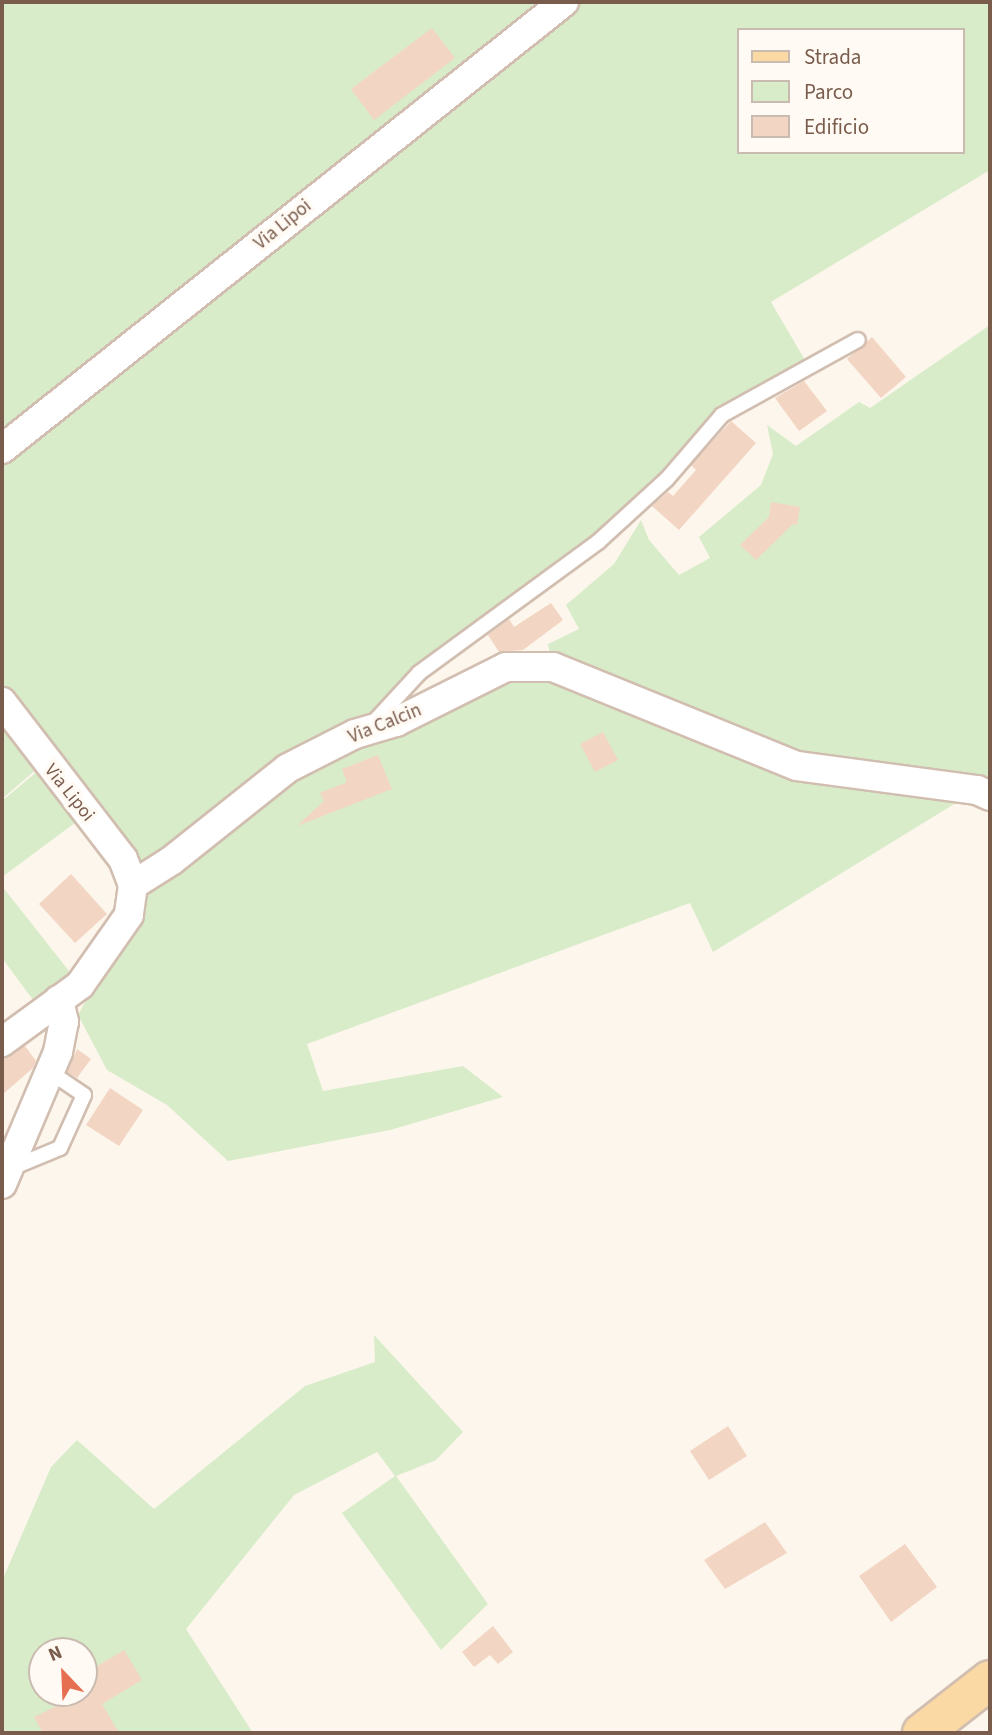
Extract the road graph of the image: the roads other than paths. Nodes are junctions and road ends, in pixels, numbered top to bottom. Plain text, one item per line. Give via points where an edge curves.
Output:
1 (564, 2) edge
2 (858, 340) dead end
3 (2, 449) edge
4 (2, 702) edge
5 (366, 731) junction
6 (990, 796) edge
7 (133, 885) junction
8 (59, 1000) junction
9 (2, 1042) edge
10 (50, 1072) junction
11 (5, 1177) edge
12 (990, 1680) edge
13 (922, 1733) edge

1 - 3 street, Via Lipoi
2 - 5 lane via 722,415 667,479 598,542 419,673
4 - 7 street, Via Lipoi via 123,859
5 - 6 street, Via Calcin via 396,722 506,667 553,667 797,766 977,790
5 - 7 street, Via Calcin via 288,768 171,861
7 - 8 street via 129,915 80,985
8 - 9 street
8 - 10 street via 64,1022
10 - 11 street
10 - 11 lane via 84,1095 60,1148
12 - 13 main road

